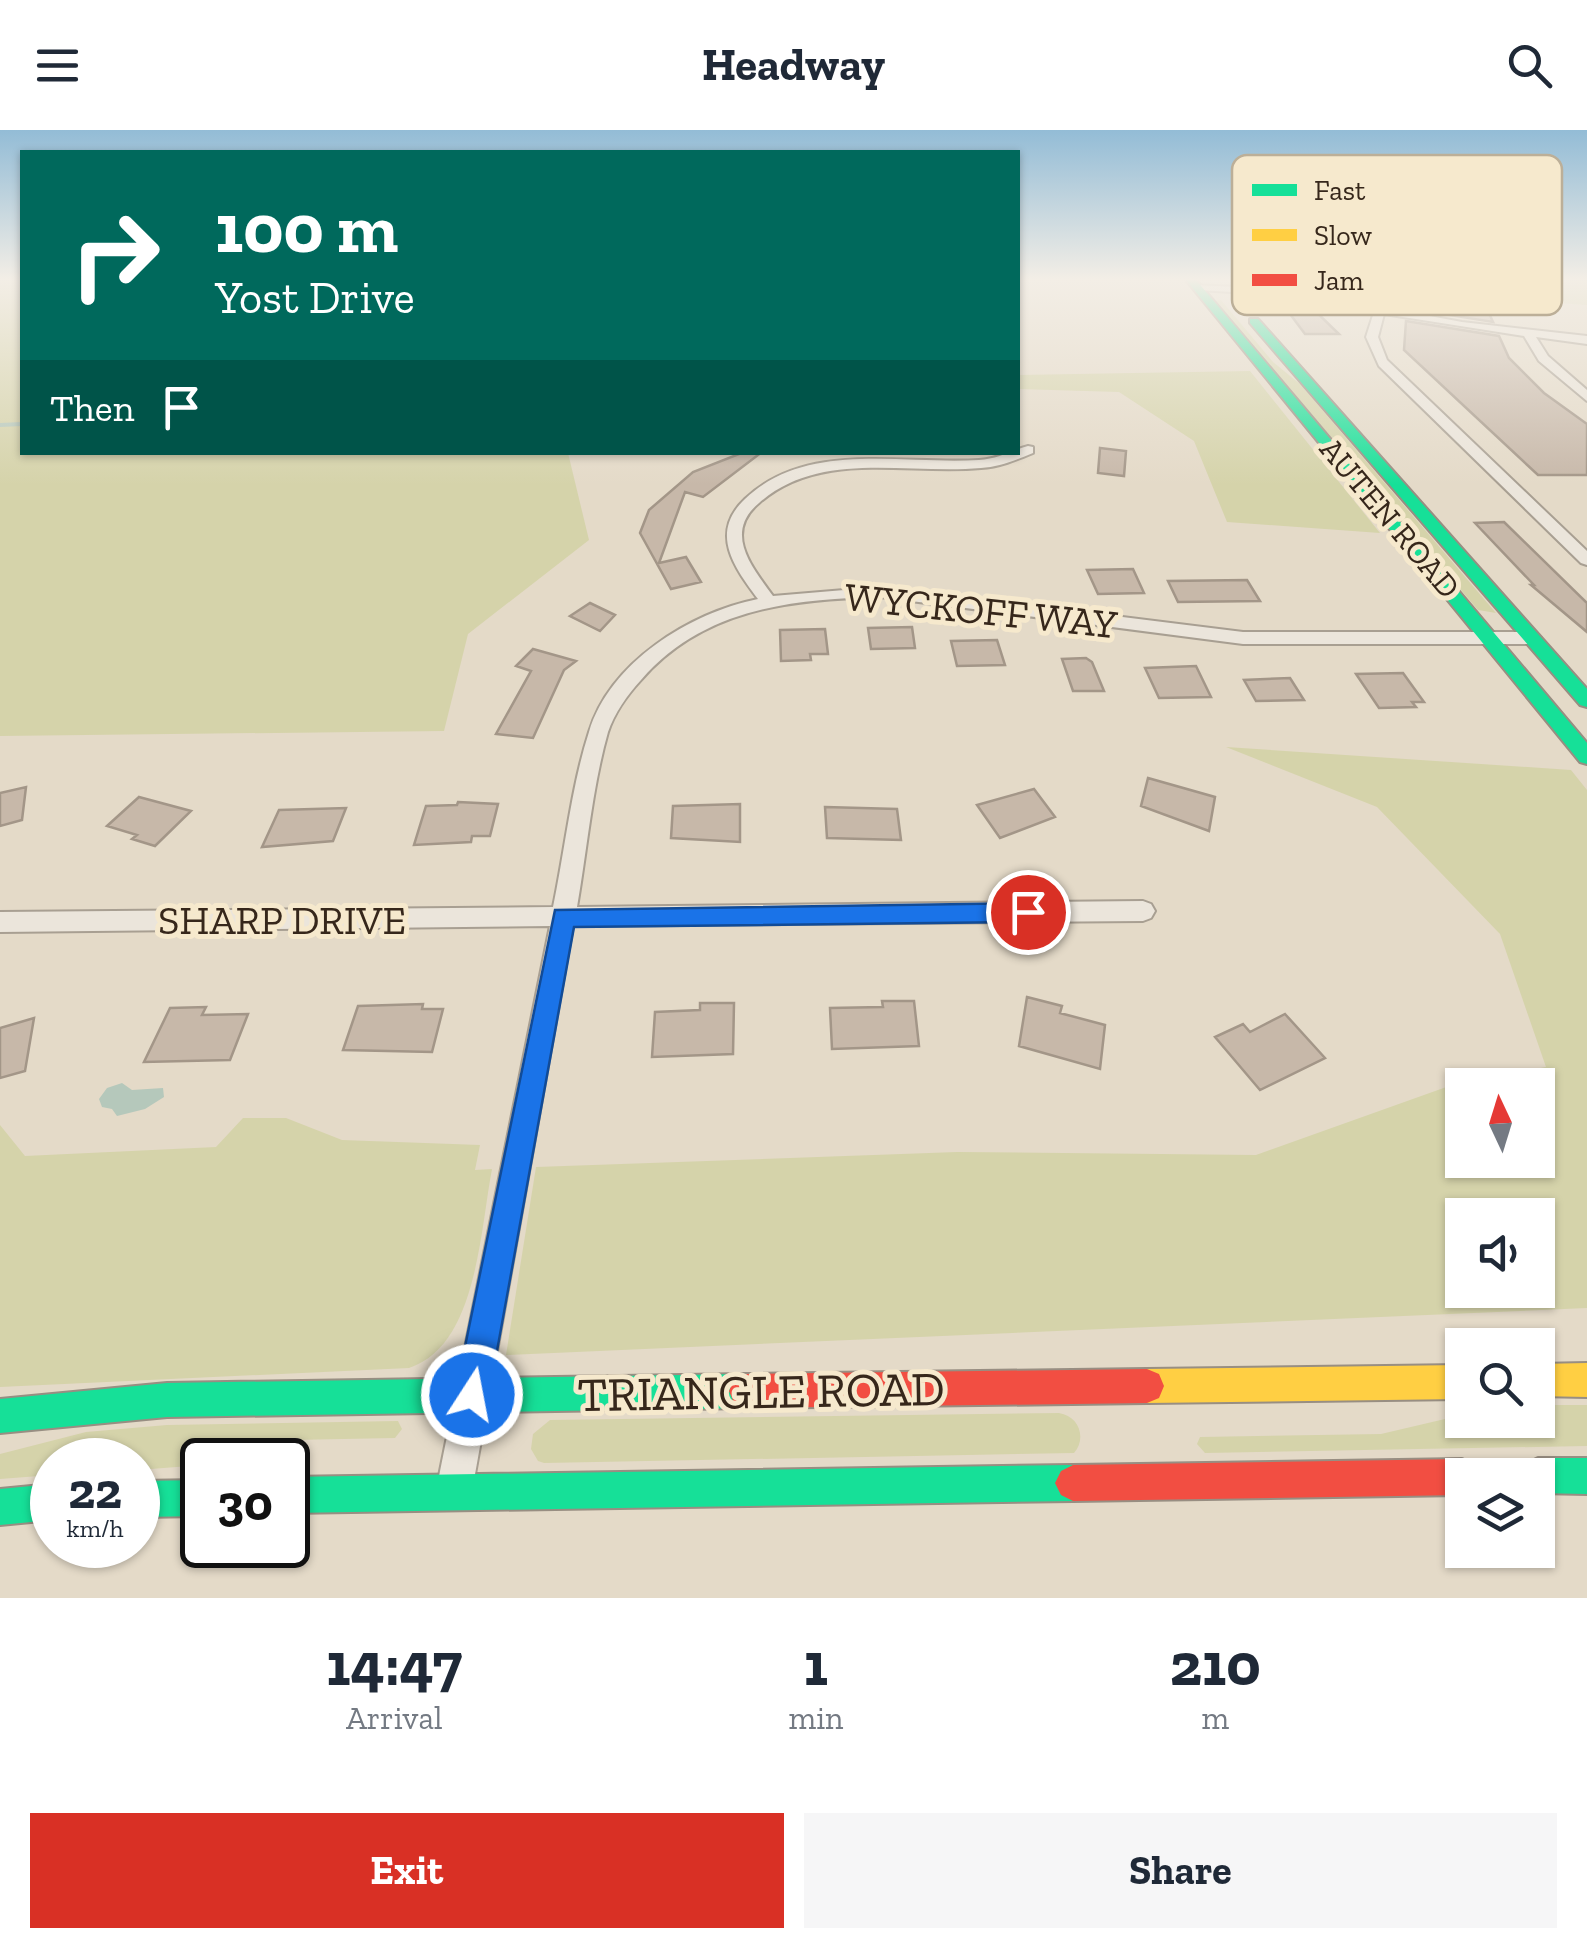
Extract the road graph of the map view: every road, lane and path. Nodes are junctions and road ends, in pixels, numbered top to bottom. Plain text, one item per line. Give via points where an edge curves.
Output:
1 (1259, 349) edge
2 (1267, 349) edge
3 (1374, 349) edge
4 (1537, 349) edge
5 (1587, 396) edge
6 (1028, 450) dead end
7 (1020, 453) edge
8 (1012, 455) edge
9 (1587, 560) edge
10 (767, 599) junction
11 (1488, 638) junction
12 (1532, 638) junction
13 (1587, 702) edge
14 (1587, 757) edge
15 (1143, 911) dead end
16 (564, 917) junction
17 (0, 922) edge
18 (1555, 1380) edge
19 (1587, 1380) edge
20 (1445, 1382) edge
21 (472, 1395) junction
22 (0, 1416) edge
23 (1555, 1476) edge
24 (1587, 1476) edge
25 (1445, 1477) edge
26 (454, 1491) junction
27 (310, 1495) edge
28 (30, 1504) edge
29 (0, 1507) edge

1 - 11 street, AUTEN ROAD
2 - 12 street, AUTEN ROAD
3 - 9 street
4 - 5 street
6 - 7 street
8 - 10 street via 984,464 820,468 772,486 744,509 734,532 734,546
10 - 11 street, WYCKOFF WAY via 880,592 1243,638
10 - 16 street, WYCKOFF WAY via 669,641 612,701 599,729
11 - 12 street, WYCKOFF WAY
11 - 14 street, AUTEN ROAD
12 - 13 street, AUTEN ROAD
15 - 16 street, SHARP DRIVE
16 - 17 street, SHARP DRIVE
16 - 21 street, WYCKOFF WAY
18 - 19 street
20 - 21 street, TRIANGLE ROAD
21 - 22 street, TRIANGLE ROAD via 167,1400
21 - 26 street, WYCKOFF WAY
23 - 24 street
25 - 26 street
26 - 27 street
28 - 29 street

